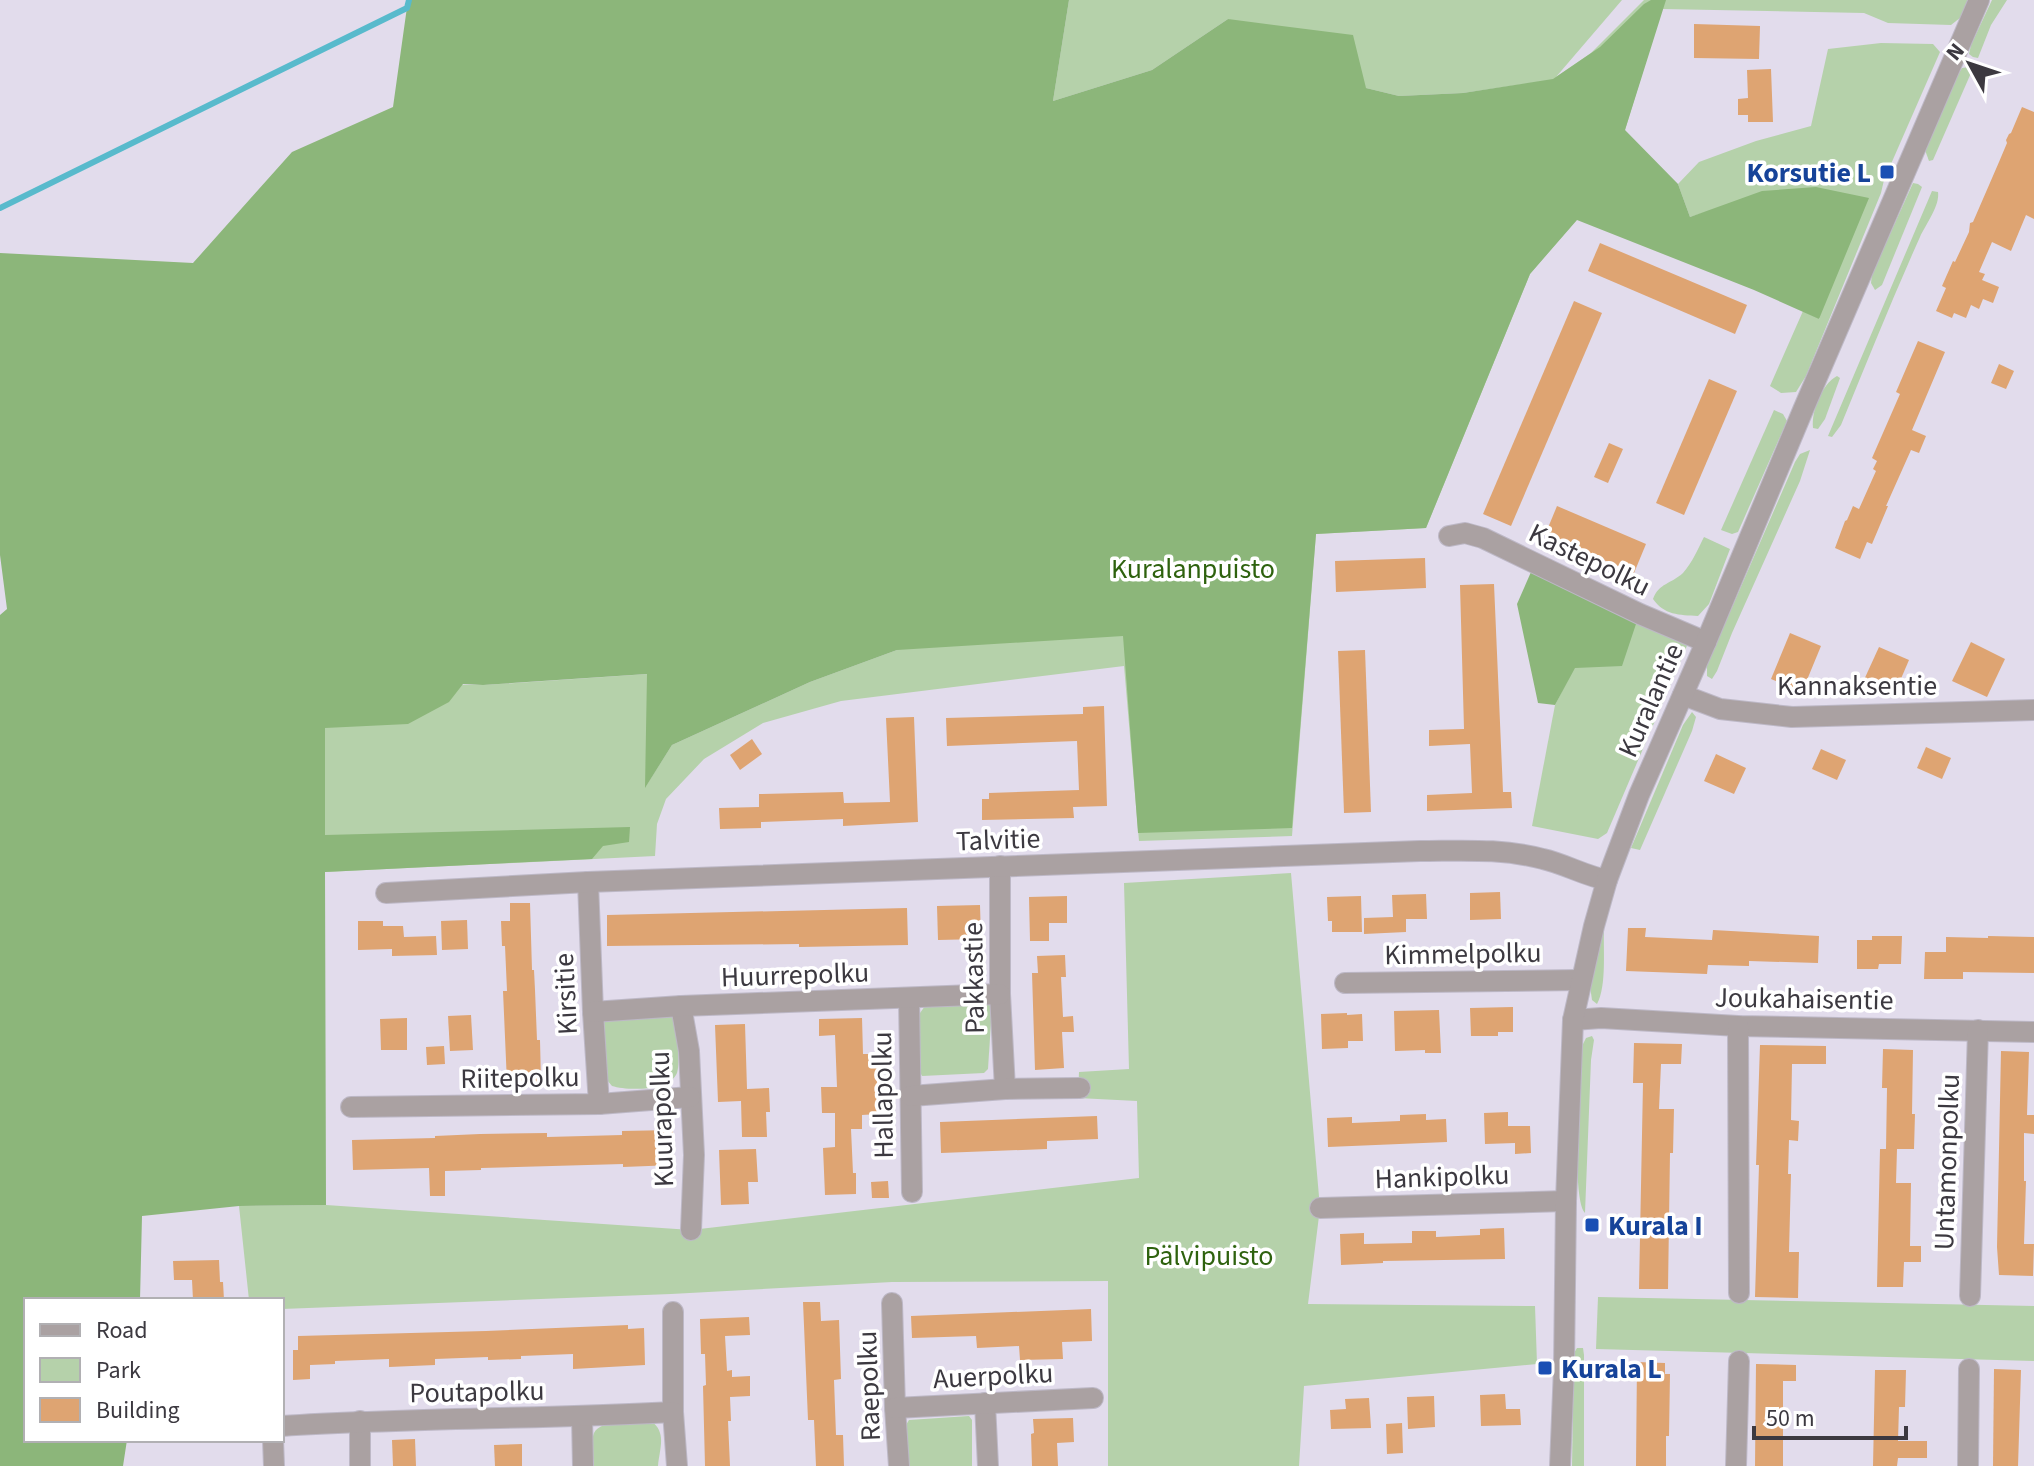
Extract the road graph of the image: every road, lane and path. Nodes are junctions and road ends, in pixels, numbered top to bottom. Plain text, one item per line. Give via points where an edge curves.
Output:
1 (1979, 0) edge
2 (1449, 536) dead end
3 (1706, 642) junction
4 (1683, 695) junction
5 (2034, 710) edge
6 (1000, 866) junction
7 (1607, 880) junction
8 (588, 882) junction
9 (386, 893) dead end
10 (1581, 980) junction
11 (1345, 983) dead end
12 (1000, 994) junction
13 (909, 998) junction
14 (681, 1006) junction
15 (593, 1012) junction
16 (1573, 1020) junction
17 (1738, 1026) junction
18 (1978, 1030) junction
19 (2034, 1032) edge
20 (1080, 1088) dead end
21 (1005, 1089) junction
22 (911, 1096) junction
23 (690, 1097) junction
24 (599, 1104) junction
25 (351, 1107) dead end
26 (912, 1192) dead end
27 (1566, 1201) junction
28 (1320, 1208) dead end
29 (691, 1230) dead end
30 (1739, 1293) dead end
31 (1970, 1296) dead end
32 (892, 1303) dead end
33 (673, 1312) dead end
34 (1739, 1361) dead end
35 (1969, 1369) dead end
36 (1093, 1398) dead end
37 (985, 1403) junction
38 (895, 1408) junction
39 (673, 1412) junction
40 (582, 1417) junction
41 (360, 1421) junction
42 (284, 1426) edge
43 (273, 1442) edge
44 (274, 1466) edge
45 (360, 1466) edge
46 (583, 1466) edge
47 (677, 1466) edge
48 (899, 1466) edge
49 (988, 1466) edge
50 (1560, 1466) edge
51 (1736, 1466) edge
52 (1968, 1466) edge

1 - 3 street, Kuralantie
2 - 3 street, Kastepolku via 1483,538
3 - 4 street, Kuralantie
4 - 5 street, Kannaksentie via 1720,709 1792,717
4 - 7 street, Kuralantie
6 - 7 street, Talvitie via 1497,850
6 - 8 street, Talvitie
6 - 12 street, Pakkastie
7 - 10 street, Kuralantie
8 - 9 street, Talvitie
8 - 15 street, Kirsitie
10 - 11 street, Kimmelpolku
10 - 16 street, Kuralantie
12 - 13 street, Huurrepolku
12 - 21 street, Pakkastie
13 - 14 street, Huurrepolku
13 - 22 street, Hallapolku
14 - 15 street, Huurrepolku
14 - 23 street, Kuurapolku
15 - 24 street, Kirsitie
16 - 17 street, Joukahaisentie
16 - 27 street, Kuralantie
17 - 18 street, Joukahaisentie
17 - 30 street
18 - 19 street, Joukahaisentie
18 - 31 street, Untamonpolku
20 - 21 street
21 - 22 street
22 - 26 street, Hallapolku
23 - 24 street, Riitepolku
23 - 29 street, Kuurapolku
24 - 25 street, Riitepolku
27 - 28 street, Hankipolku
27 - 50 street, Kuralantie
32 - 38 street, Raepolku
33 - 39 street
34 - 51 street
35 - 52 street
36 - 37 street, Auerpolku
37 - 38 street, Auerpolku
37 - 49 street
38 - 48 street, Raepolku
39 - 40 street, Poutapolku
39 - 47 street
40 - 41 street, Poutapolku
40 - 46 street
41 - 42 street, Poutapolku
41 - 45 street
43 - 44 street

